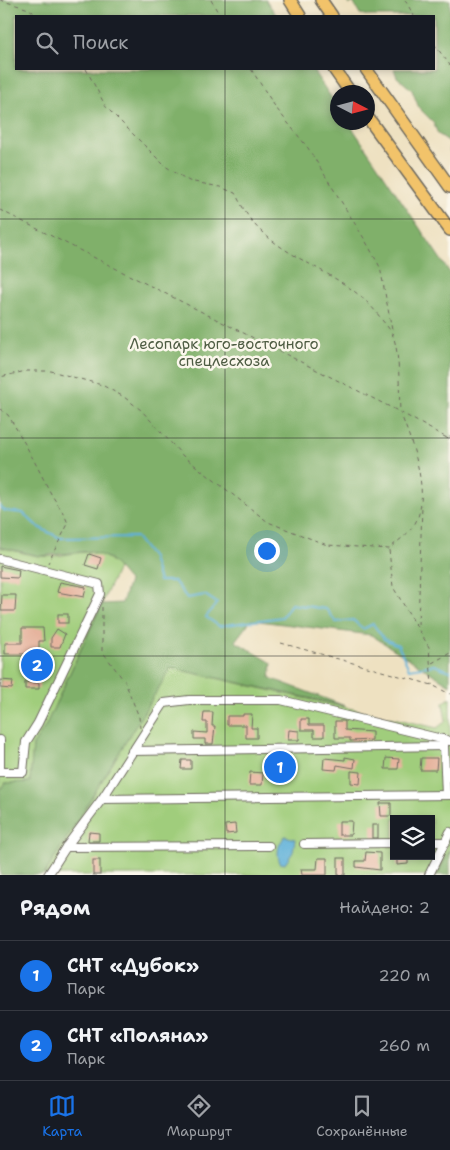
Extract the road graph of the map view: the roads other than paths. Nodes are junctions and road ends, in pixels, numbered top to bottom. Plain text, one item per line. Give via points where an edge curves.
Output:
1 (290, 0) edge
2 (321, 0) edge
3 (299, 15) edge
4 (331, 15) edge
5 (335, 70) edge
6 (367, 70) edge
7 (345, 85) edge
8 (375, 128) edge
9 (450, 187) edge
10 (450, 230) edge
11 (0, 558) edge
12 (0, 740) edge
13 (446, 742) edge
14 (134, 748) junction
15 (0, 772) edge
16 (448, 796) edge
17 (102, 798) junction
18 (450, 832) edge
19 (390, 842) edge
20 (435, 842) edge
21 (446, 842) junction
22 (304, 844) dead end
23 (269, 846) dead end
24 (66, 847) junction
25 (48, 875) edge
26 (429, 875) edge

1 - 3 highway
2 - 4 highway
5 - 7 highway
6 - 9 highway
8 - 10 highway
11 - 15 lane via 99,584 100,594 26,742 23,772
12 - 15 lane
13 - 14 lane
13 - 14 lane via 281,700 207,699 164,702
13 - 16 lane
14 - 17 lane
16 - 17 lane
17 - 24 lane
18 - 21 lane
19 - 22 lane
20 - 21 lane
21 - 26 lane
23 - 24 lane
24 - 25 lane

